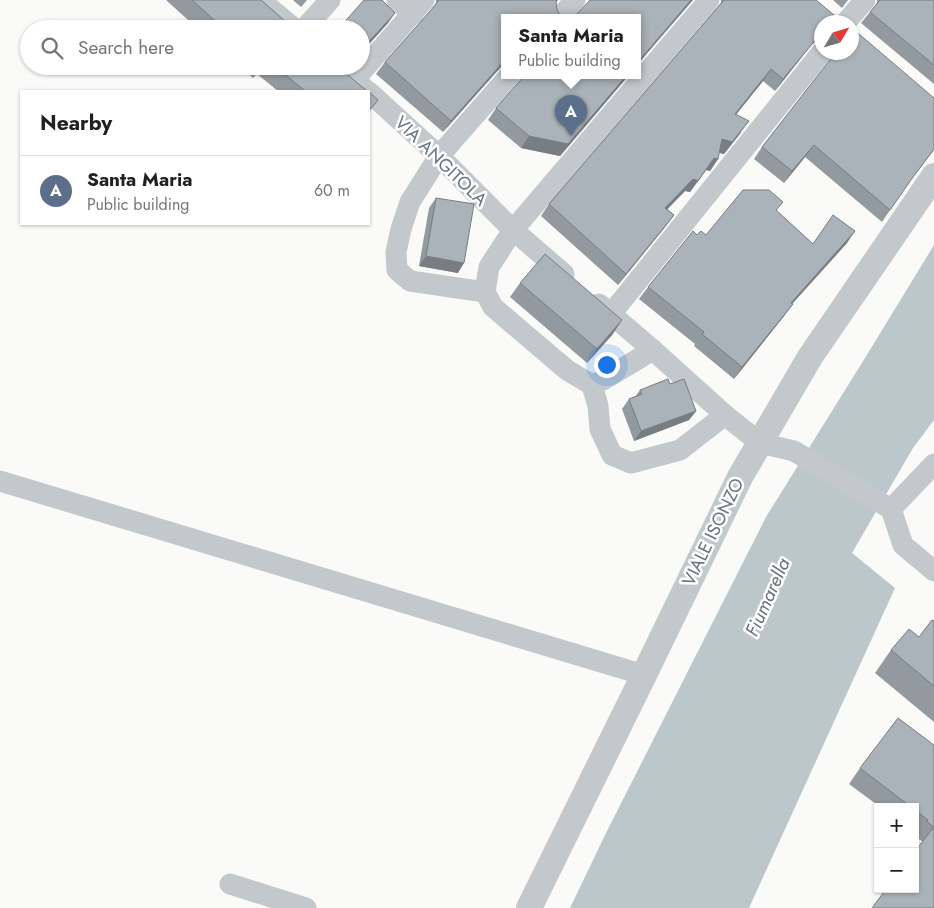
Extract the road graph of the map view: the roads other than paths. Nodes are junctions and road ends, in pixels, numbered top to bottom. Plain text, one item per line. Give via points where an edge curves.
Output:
1 (260, 0) edge
2 (330, 0) edge
3 (397, 0) edge
4 (575, 0) edge
5 (709, 0) edge
6 (865, 0) edge
7 (419, 7) edge
8 (563, 14) edge
9 (853, 15) edge
10 (284, 20) edge
11 (312, 20) edge
12 (816, 60) edge
13 (370, 67) edge
14 (507, 79) edge
15 (370, 93) edge
16 (440, 156) junction
17 (934, 176) edge
18 (513, 230) junction
19 (485, 292) junction
20 (611, 314) junction
21 (653, 350) junction
22 (592, 385) junction
23 (725, 415) junction
24 (760, 443) junction
25 (934, 464) edge
26 (0, 481) edge
27 (891, 509) junction
28 (934, 571) edge
29 (644, 675) junction
30 (230, 884) dead end
31 (306, 908) edge
32 (529, 908) edge

1 - 10 street
2 - 11 street
3 - 7 street
4 - 8 street
5 - 18 street
6 - 9 street
7 - 13 street
12 - 20 street
14 - 16 street
15 - 16 street, VIA ANGITOLA
16 - 18 street, VIA ANGITOLA
16 - 19 street via 410,202 396,252 397,270 410,281
17 - 24 street, VIALE ISONZO via 810,357
18 - 19 street via 489,267
18 - 20 street, VIA ANGITOLA
19 - 22 street via 493,307 567,370
20 - 21 street, VIA ANGITOLA
21 - 22 street
21 - 23 street, VIA ANGITOLA
22 - 23 street via 600,429 612,455 631,463 680,450
23 - 24 street, VIA ANGITOLA
24 - 27 street via 794,451
24 - 29 street, VIALE ISONZO via 740,477
25 - 27 street
26 - 29 street
27 - 28 street via 904,545
29 - 32 street, VIALE ISONZO
30 - 31 street

